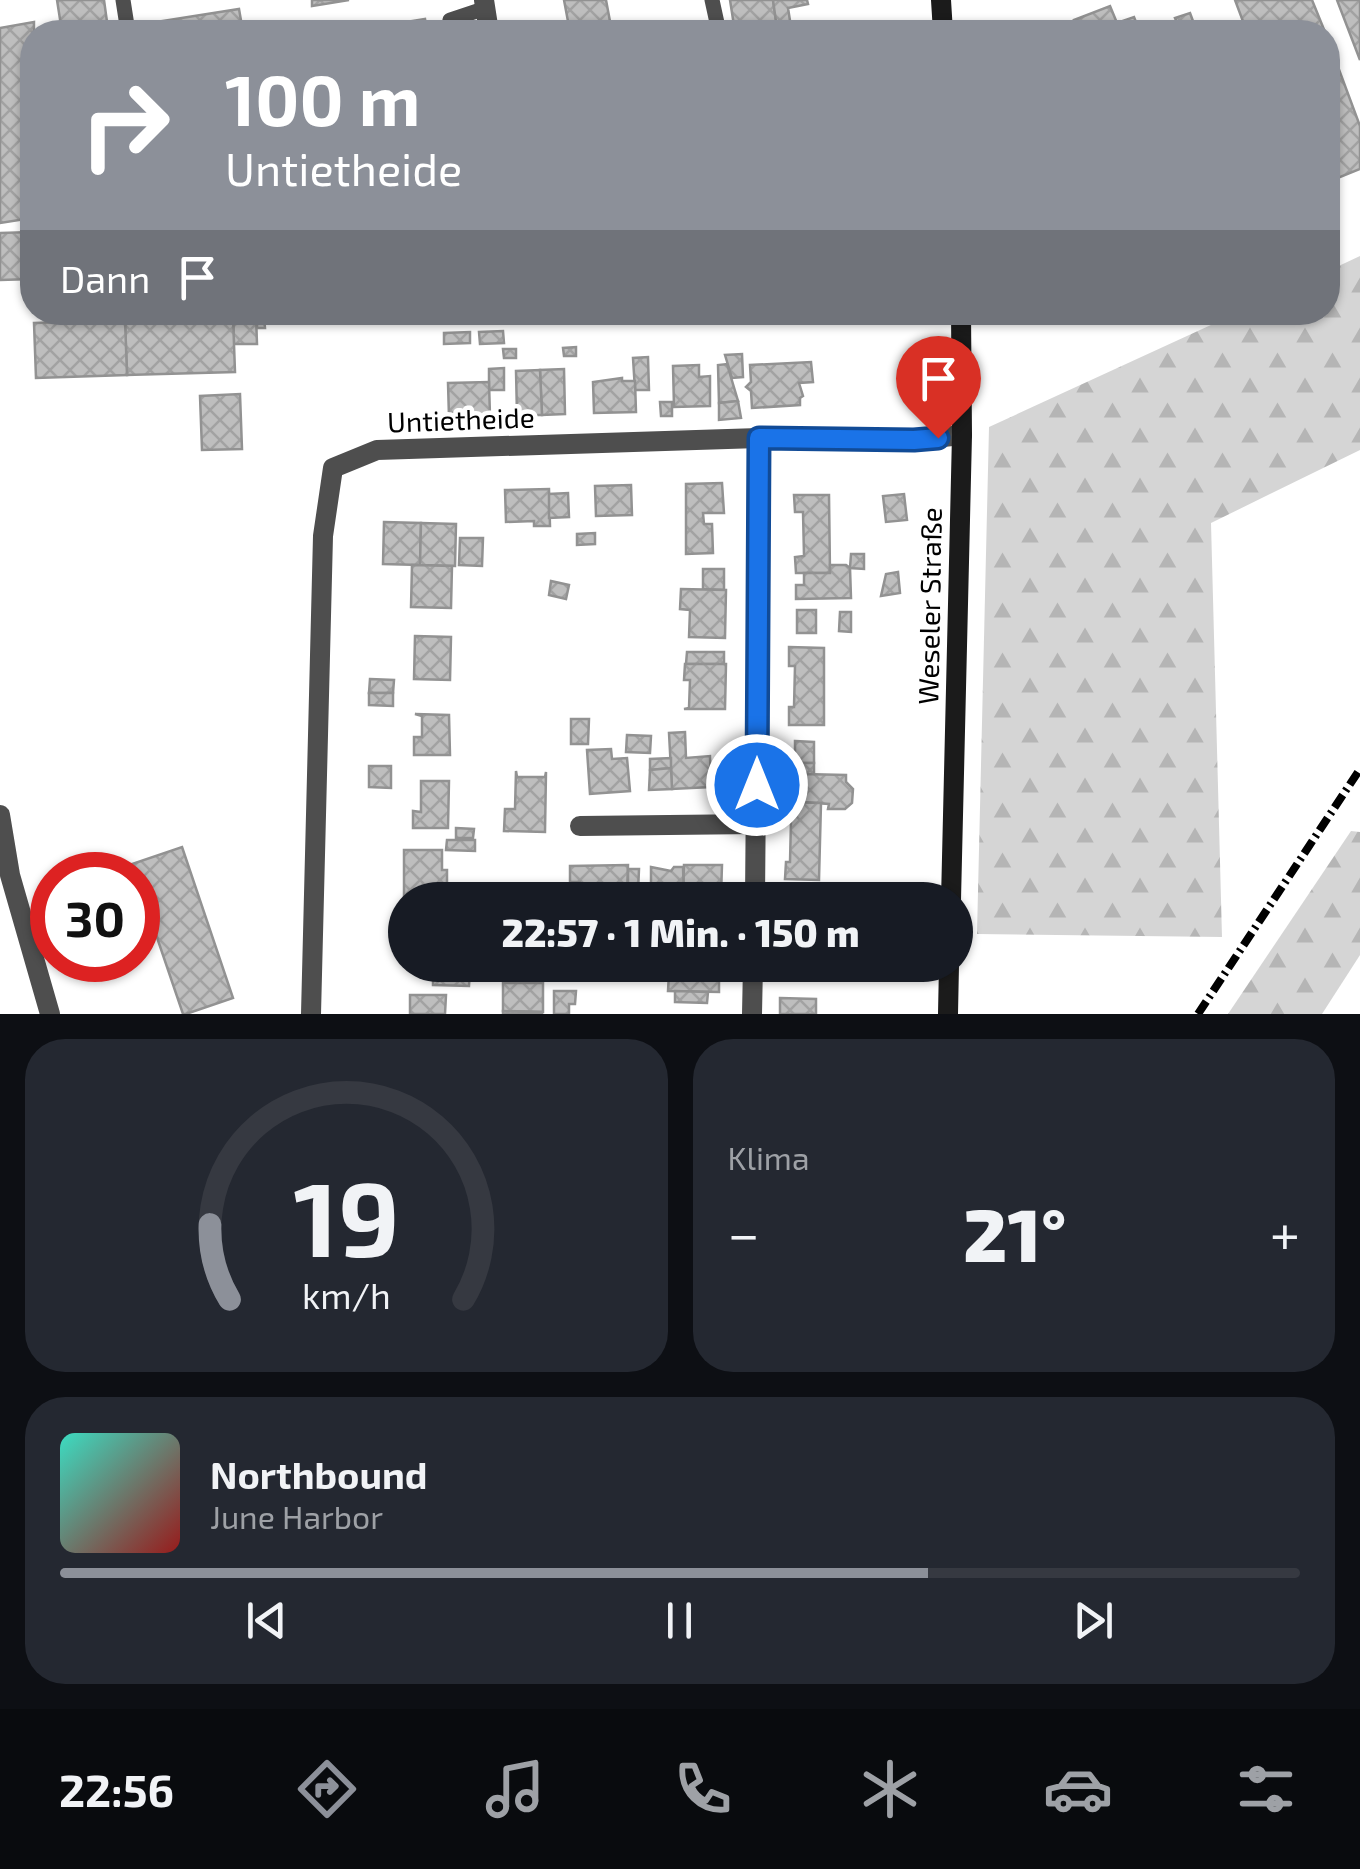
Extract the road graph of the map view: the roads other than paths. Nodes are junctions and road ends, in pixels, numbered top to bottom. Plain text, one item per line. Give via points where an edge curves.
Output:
1 (485, 4) edge
2 (450, 20) edge
3 (961, 325) edge
4 (962, 435) junction
5 (759, 438) junction
6 (0, 815) edge
7 (757, 824) junction
8 (580, 826) dead end
9 (755, 882) edge
10 (951, 882) edge
11 (753, 982) edge
12 (949, 982) edge
13 (50, 1014) edge
14 (312, 1014) edge
15 (752, 1014) edge
16 (948, 1014) edge

1 - 2 lane
3 - 4 main road, Weseler Straße
4 - 5 street, Untietheide
4 - 10 main road, Weseler Straße
5 - 7 street
5 - 14 street, Untietheide via 377,450 333,468 323,536
6 - 13 street
7 - 8 street
7 - 9 street
11 - 15 street
12 - 16 main road

